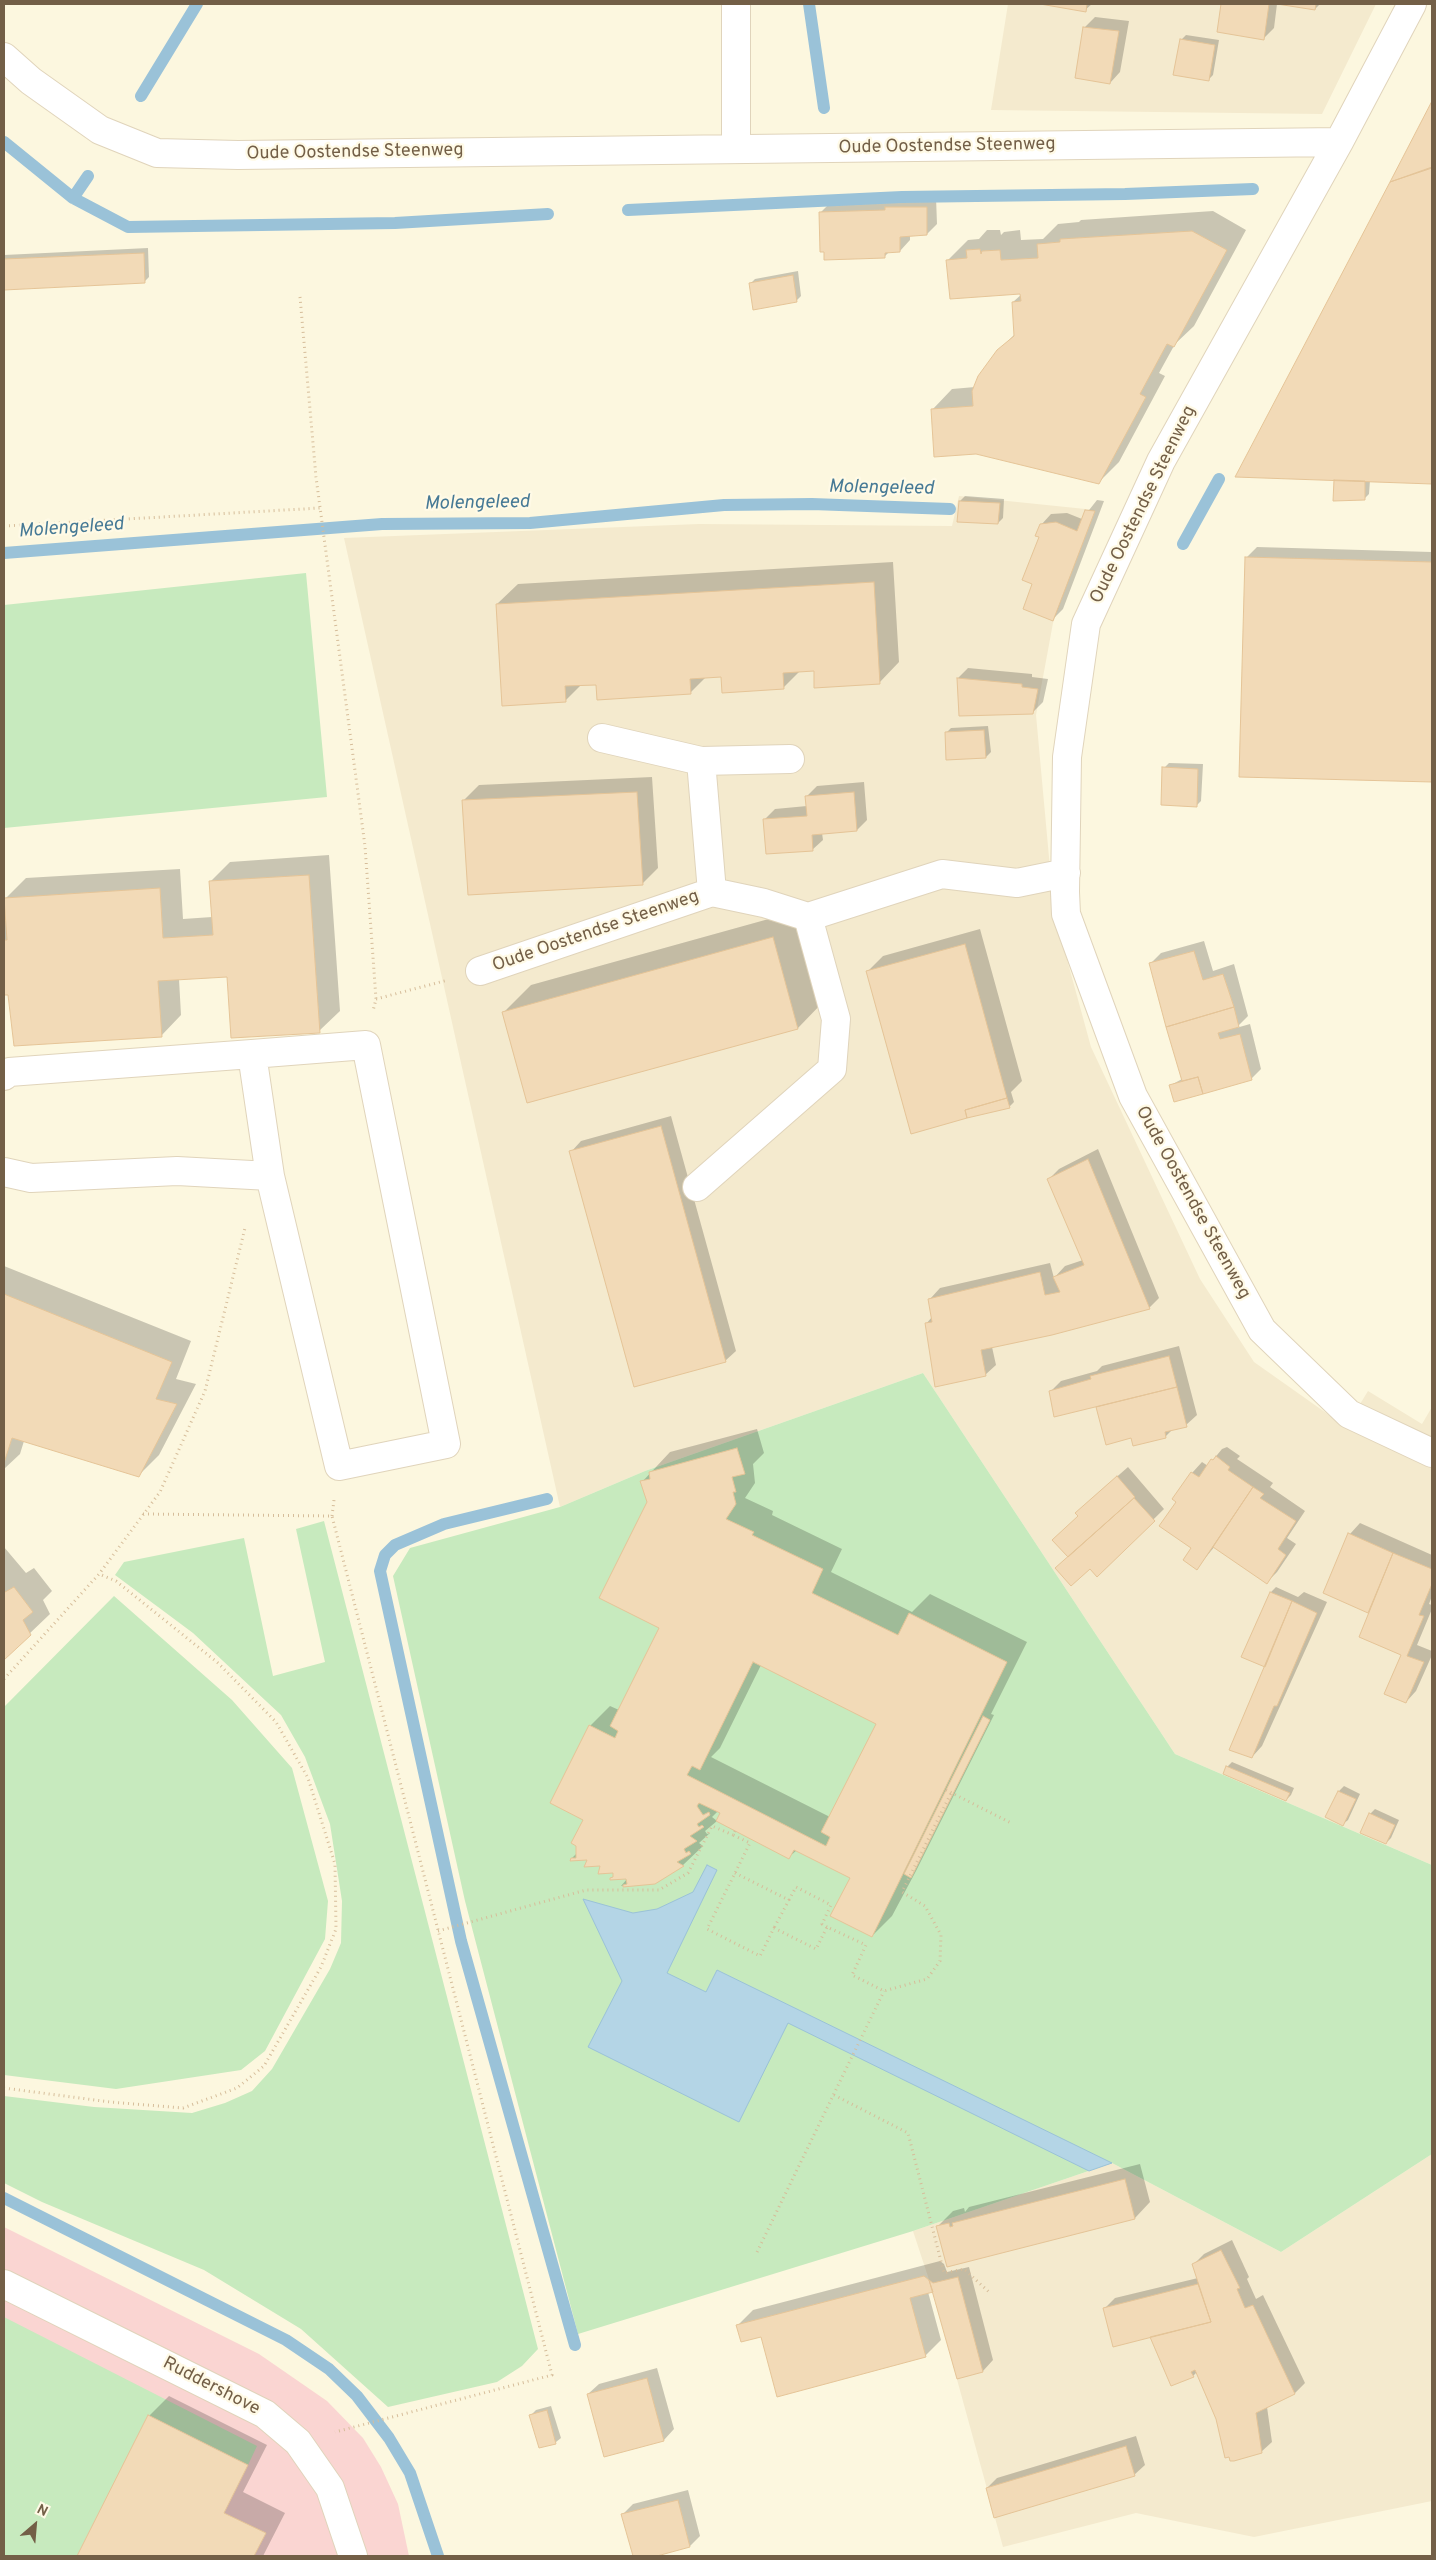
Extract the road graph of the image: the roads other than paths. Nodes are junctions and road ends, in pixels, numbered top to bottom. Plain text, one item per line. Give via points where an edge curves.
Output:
1 (736, 4) edge
2 (1412, 4) edge
3 (4, 56) edge
4 (1339, 142) junction
5 (736, 149) junction
6 (602, 738) dead end
7 (790, 759) dead end
8 (700, 761) junction
9 (1066, 873) junction
10 (712, 892) junction
11 (808, 918) junction
12 (480, 971) road end
13 (252, 1054) junction
14 (4, 1076) edge
15 (4, 1172) edge
16 (270, 1176) junction
17 (697, 1187) dead end
18 (1432, 1453) edge
19 (4, 2284) edge
20 (353, 2556) edge

1 - 5 street
2 - 4 street, Oude Oostendse Steenweg
3 - 5 street, Oude Oostendse Steenweg via 31,81 100,130 158,153 238,155
4 - 5 street, Oude Oostendse Steenweg
4 - 9 street, Oude Oostendse Steenweg via 1161,462 1086,624 1067,756
6 - 8 street
7 - 8 street
8 - 10 street, Oude Oostendse Steenweg
9 - 11 street via 1017,883 942,874
9 - 18 street, Oude Oostendse Steenweg via 1066,914 1134,1096 1262,1330 1349,1414
10 - 11 street, Oude Oostendse Steenweg via 764,903
10 - 12 street, Oude Oostendse Steenweg
11 - 17 street via 836,1019 832,1069
13 - 14 street via 9,1072
13 - 16 street
13 - 16 street via 366,1046 446,1444 339,1466
15 - 16 street via 31,1178 177,1171
19 - 20 street, Ruddershove via 265,2414 298,2442 330,2488

